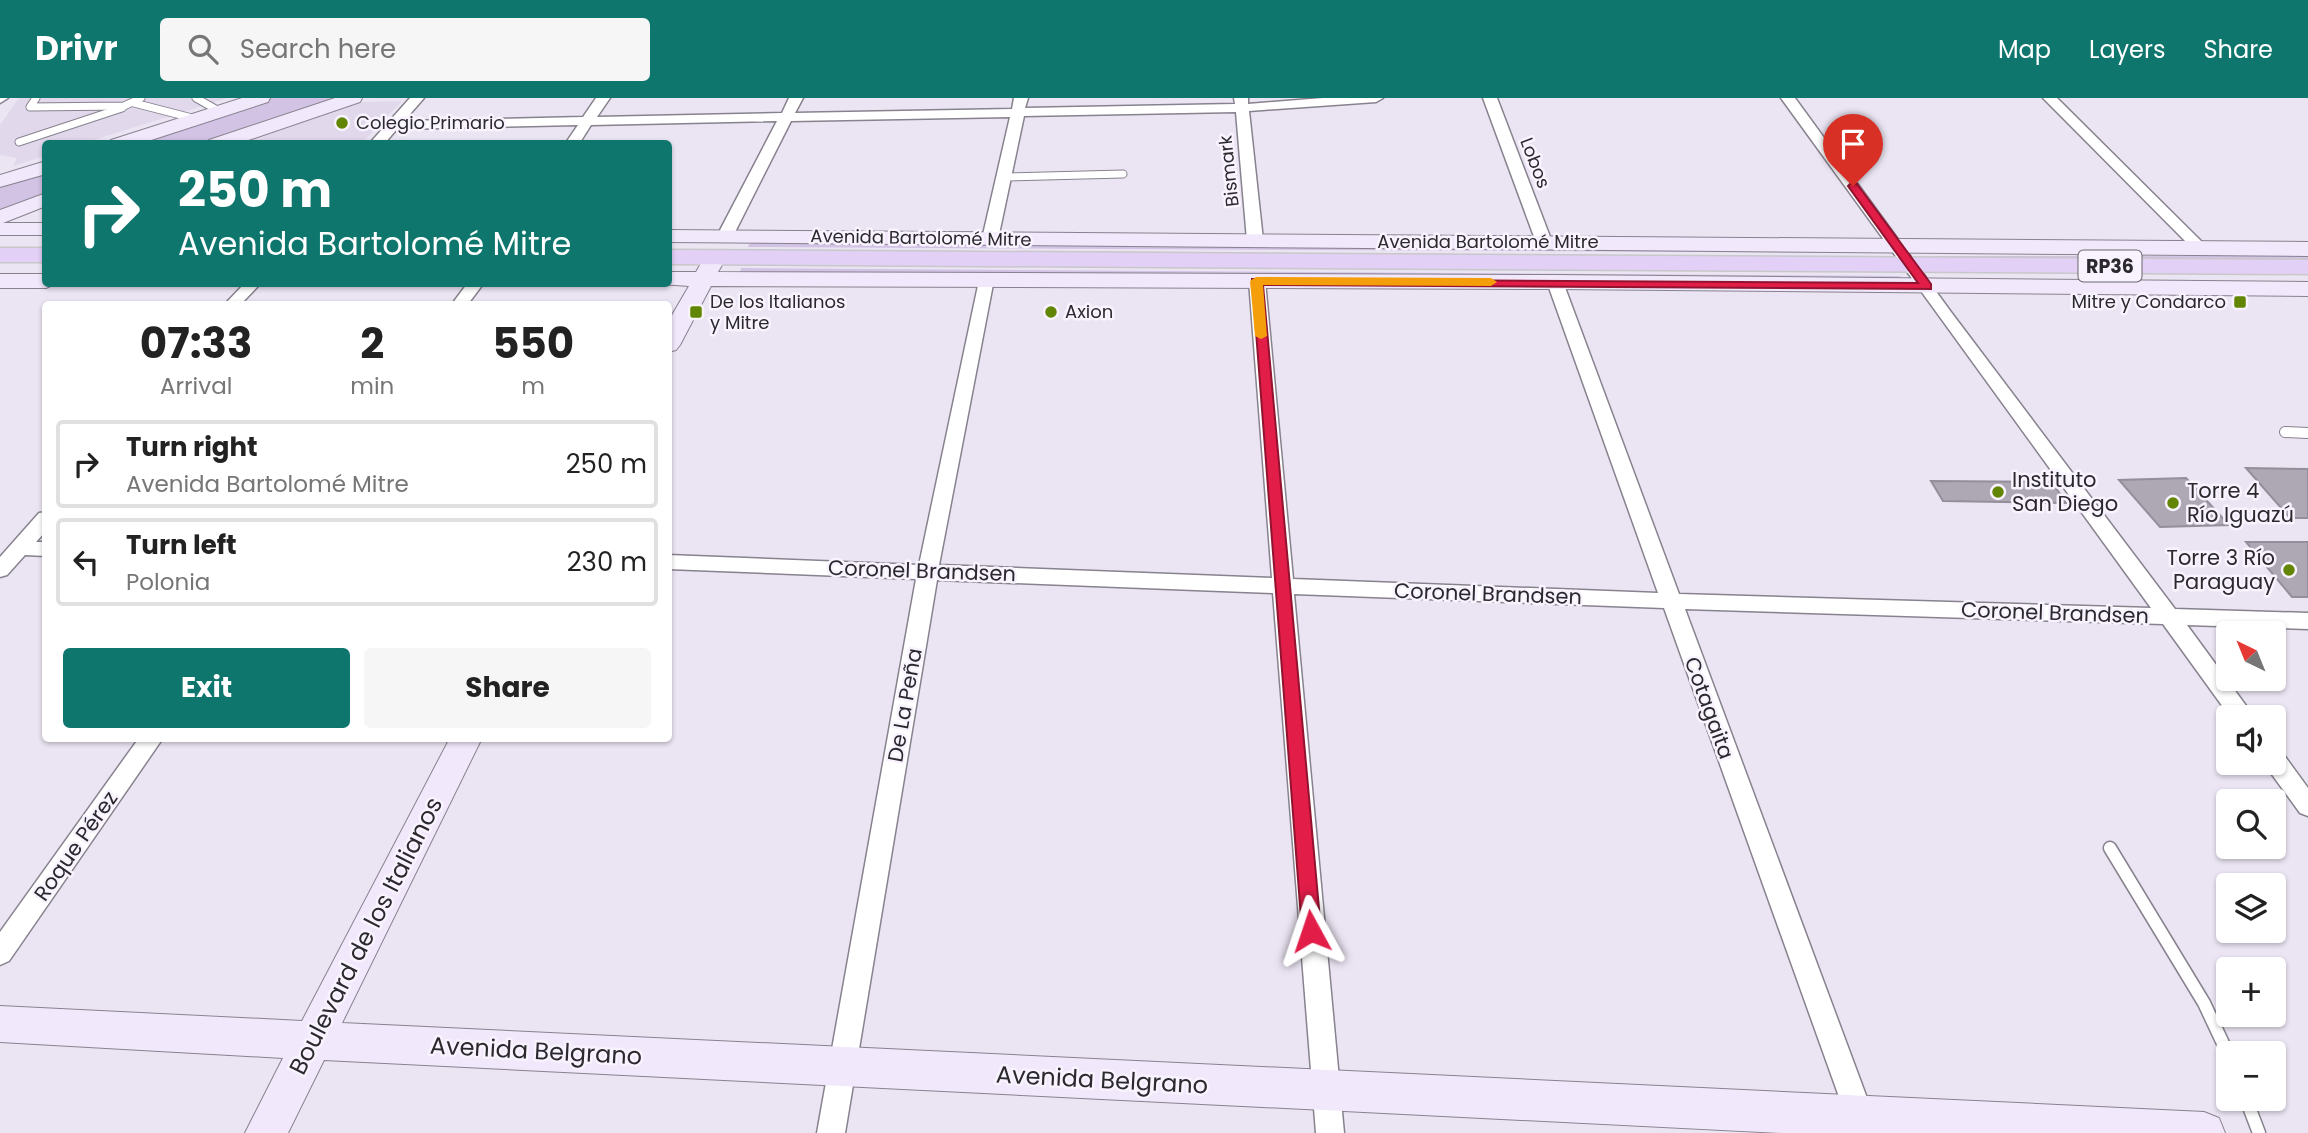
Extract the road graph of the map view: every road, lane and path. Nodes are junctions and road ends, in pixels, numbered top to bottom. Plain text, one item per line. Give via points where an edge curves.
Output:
1 (36, 98) edge
2 (141, 98) edge
3 (196, 98) edge
4 (261, 98) edge
5 (354, 98) edge
6 (417, 98) edge
7 (603, 98) edge
8 (796, 98) edge
9 (1021, 98) edge
10 (1376, 98) edge
11 (1490, 98) edge
12 (1788, 98) edge
13 (2050, 98) edge
14 (134, 103) junction
15 (1242, 103) edge
16 (124, 106) junction
17 (231, 106) edge
18 (1017, 114) junction
19 (786, 118) junction
20 (196, 119) junction
21 (587, 122) junction
22 (393, 125) junction
23 (130, 140) edge
24 (218, 140) edge
25 (226, 140) edge
26 (380, 140) edge
27 (575, 140) edge
28 (19, 142) dead end
29 (42, 168) edge
30 (1123, 174) dead end
31 (1004, 177) junction
32 (0, 181) edge
33 (42, 201) edge
34 (0, 218) edge
35 (0, 229) edge
36 (42, 229) edge
37 (672, 238) edge
38 (990, 239) junction
39 (1255, 240) junction
40 (1544, 242) junction
41 (2199, 247) junction
42 (2308, 249) edge
43 (0, 255) edge
44 (42, 255) edge
45 (1904, 255) junction
46 (672, 257) edge
47 (715, 258) junction
48 (2308, 267) edge
49 (672, 277) edge
50 (986, 279) junction
51 (0, 281) edge
52 (42, 281) edge
53 (1256, 281) junction
54 (1555, 282) junction
55 (1926, 286) junction
56 (249, 287) edge
57 (2308, 289) edge
58 (236, 301) edge
59 (672, 338) edge
60 (2285, 432) dead end
61 (2308, 433) edge
62 (42, 522) edge
63 (19, 548) junction
64 (42, 549) edge
65 (672, 562) edge
66 (0, 569) edge
67 (928, 571) junction
68 (1281, 586) junction
69 (1670, 601) junction
70 (2172, 617) junction
71 (2308, 621) edge
72 (2235, 705) edge
73 (149, 742) edge
74 (464, 742) edge
75 (2285, 775) edge
76 (2308, 806) edge
77 (2110, 848) dead end
78 (0, 953) edge
79 (0, 1024) edge
80 (315, 1039) junction
81 (2222, 1041) edge
82 (842, 1068) junction
83 (1326, 1090) junction
84 (2251, 1111) edge
85 (1863, 1126) edge
86 (266, 1133) edge
87 (831, 1133) edge
88 (1330, 1133) edge
89 (2204, 1133) edge
90 (2259, 1133) edge

1 - 16 lane via 30,107
2 - 14 lane
3 - 17 lane
4 - 17 street
5 - 25 street
6 - 22 street
7 - 21 street
8 - 19 street
9 - 18 street
10 - 15 street
11 - 40 street, Lobos
12 - 45 street
13 - 41 street
14 - 16 lane
14 - 20 lane via 152,104
15 - 18 street
15 - 39 street, Bismark
16 - 28 lane via 115,113
17 - 20 street
18 - 19 street
18 - 31 street
19 - 21 street
19 - 47 street
20 - 23 street
20 - 24 street
21 - 22 street
21 - 27 street
22 - 26 street
29 - 32 street
30 - 31 lane
31 - 38 street
33 - 34 street
35 - 36 street
37 - 47 street, Avenida Bartolomé Mitre
38 - 39 street, Avenida Bartolomé Mitre
38 - 47 street, Avenida Bartolomé Mitre
39 - 40 street, Avenida Bartolomé Mitre
40 - 45 street, Avenida Bartolomé Mitre
41 - 42 street, Avenida Bartolomé Mitre
41 - 45 street, Avenida Bartolomé Mitre
43 - 44 main road
45 - 47 main road, Avenida Bartolomé Mitre / RP36
45 - 48 main road, Avenida Bartolomé Mitre / RP36
45 - 55 street
46 - 47 main road, Avenida Bartolomé Mitre / RP36
47 - 49 street, Avenida Bartolomé Mitre
47 - 50 street, Avenida Bartolomé Mitre
47 - 59 street
50 - 53 street, Avenida Bartolomé Mitre
50 - 67 street, De La Peña
51 - 52 street
53 - 54 street, Avenida Bartolomé Mitre
53 - 68 street
54 - 55 street, Avenida Bartolomé Mitre
54 - 69 street, Cotagaita
55 - 57 street, Avenida Bartolomé Mitre
55 - 70 street
56 - 58 street
60 - 61 lane
62 - 63 street
63 - 64 street
63 - 66 street
65 - 67 street, Coronel Brandsen
67 - 68 street, Coronel Brandsen
67 - 82 street, De La Peña
68 - 69 street, Coronel Brandsen
68 - 83 street
69 - 70 street, Coronel Brandsen
69 - 85 street, Cotagaita
70 - 71 street, Coronel Brandsen
70 - 72 street
73 - 78 street, Roque Pérez
74 - 80 street, Boulevard de los Italianos
75 - 76 street
77 - 81 lane via 2204,1003
79 - 80 street, Avenida Belgrano
80 - 82 street, Avenida Belgrano
80 - 86 street, Boulevard de los Italianos
82 - 83 street, Avenida Belgrano
82 - 87 street, De La Peña
83 - 85 street, Avenida Belgrano
83 - 88 street
84 - 90 lane
85 - 89 street, Avenida Belgrano

